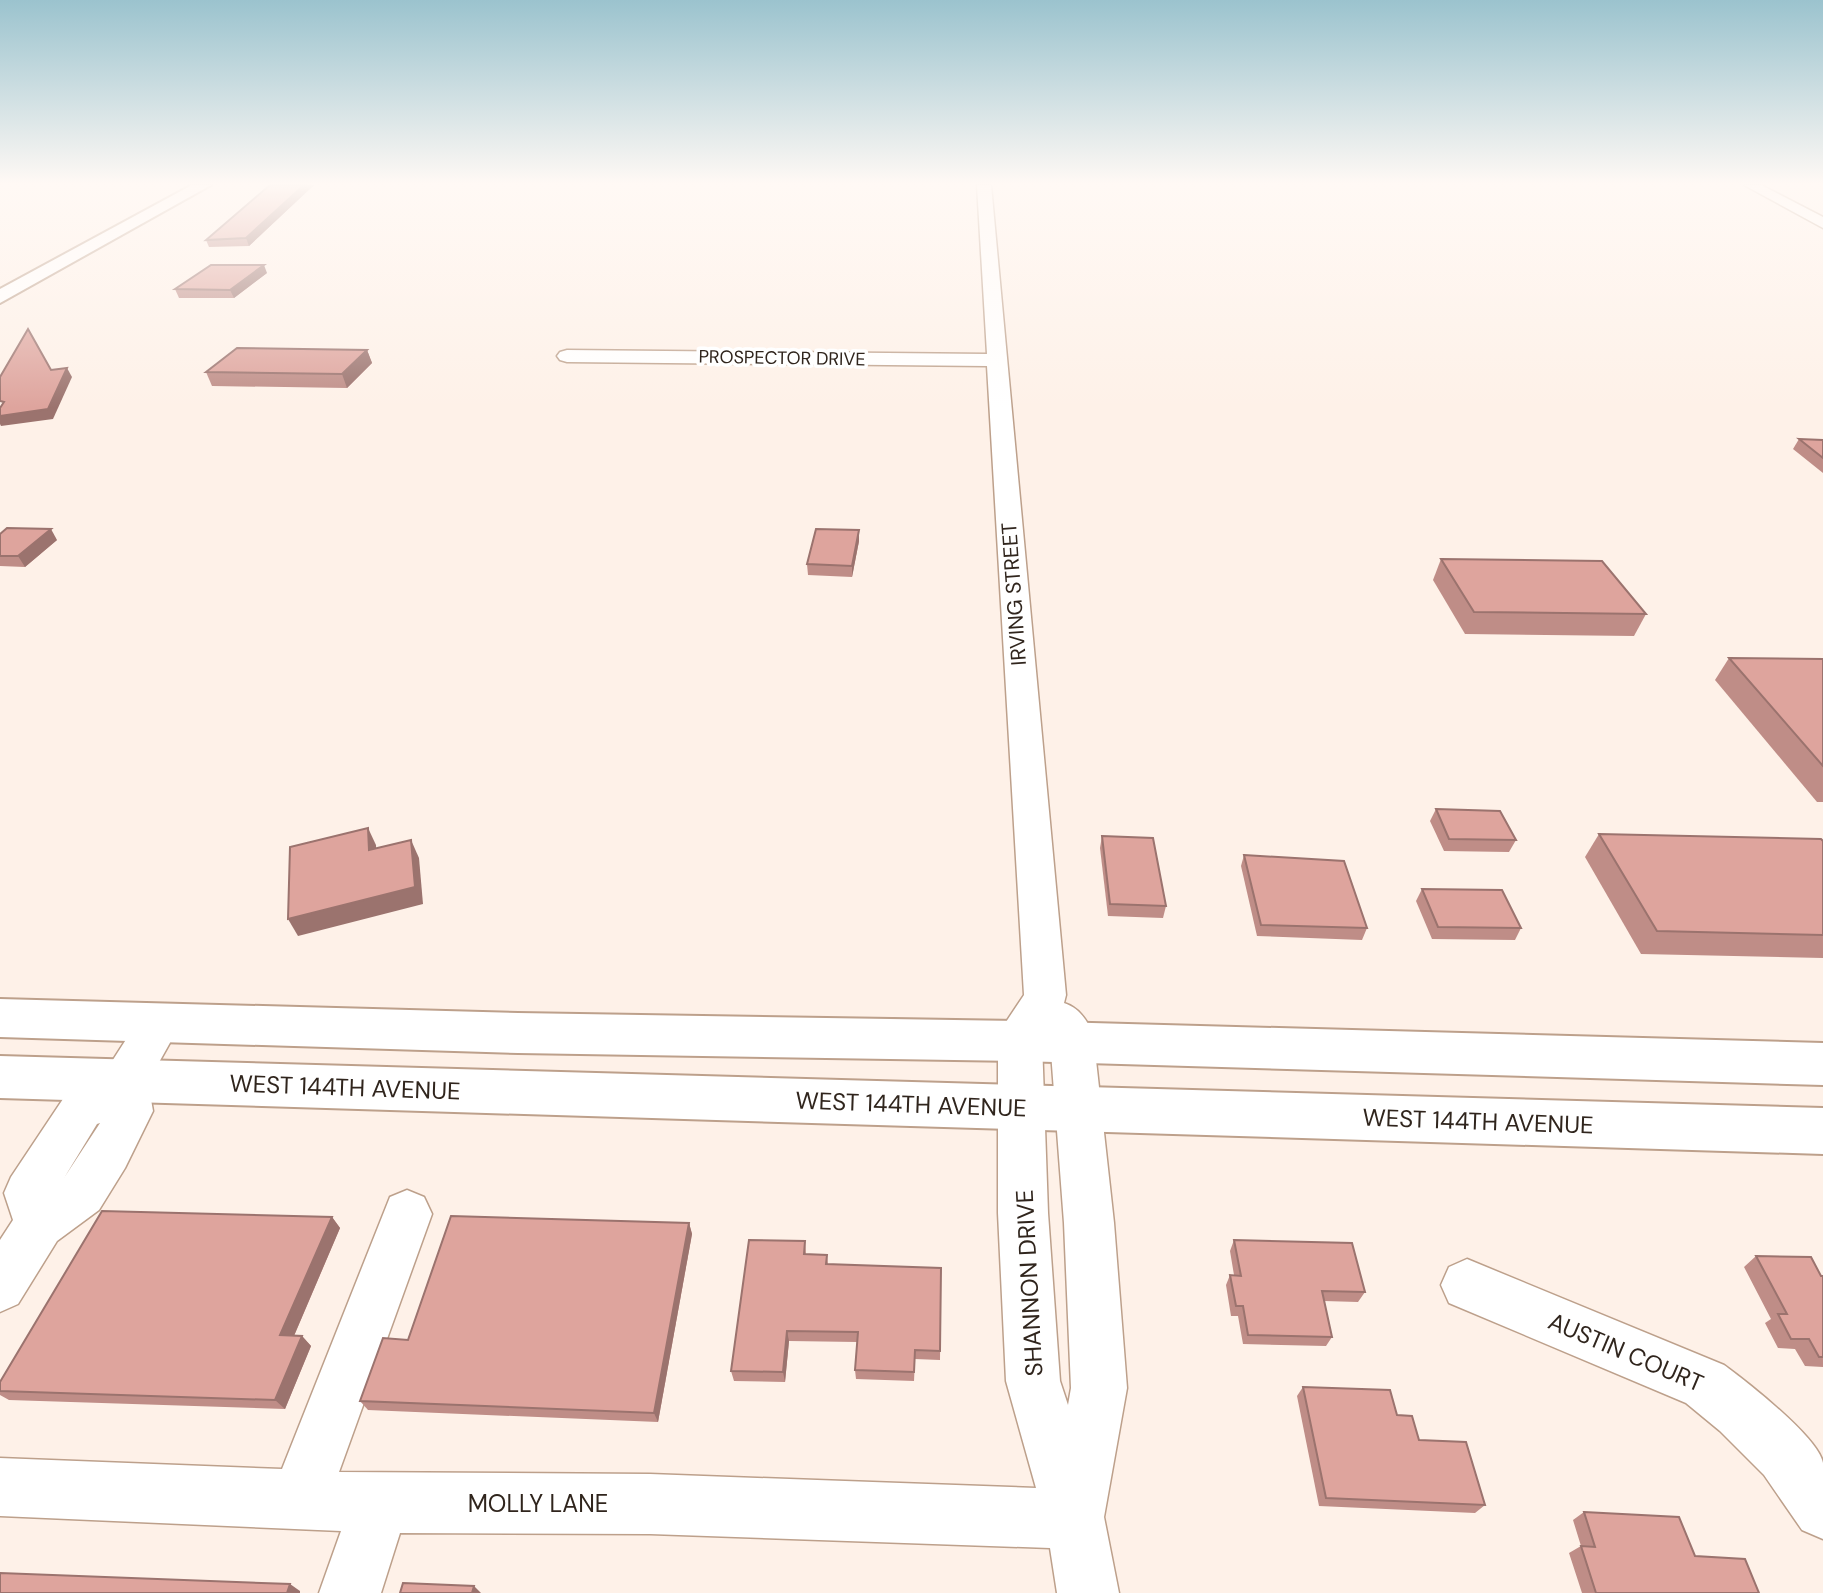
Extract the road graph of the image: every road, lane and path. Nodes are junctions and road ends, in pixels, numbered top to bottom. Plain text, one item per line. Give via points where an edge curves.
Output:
1 (68, 259) edge
2 (990, 259) edge
3 (0, 297) edge
4 (567, 356) dead end
5 (997, 360) junction
6 (0, 1018) edge
7 (1032, 1022) junction
8 (160, 1023) junction
9 (1072, 1042) junction
10 (1823, 1064) edge
11 (0, 1077) edge
12 (125, 1080) junction
13 (1021, 1107) junction
14 (1077, 1110) junction
15 (1823, 1131) edge
16 (407, 1214) dead end
17 (1467, 1284) dead end
18 (0, 1286) edge
19 (0, 1486) edge
20 (299, 1500) junction
21 (380, 1503) junction
22 (1823, 1509) edge
23 (1076, 1519) junction
24 (350, 1593) edge
25 (1088, 1593) edge

1 - 3 main road
2 - 5 street, IRVING STREET
4 - 5 street, PROSPECTOR DRIVE
5 - 7 street, IRVING STREET
6 - 8 main road
7 - 8 main road via 532,1033
7 - 9 main road
7 - 13 street, SHANNON DRIVE
8 - 12 street
9 - 10 main road
9 - 14 street
11 - 12 main road, WEST 144TH AVENUE
12 - 13 main road, WEST 144TH AVENUE
12 - 18 street via 130,1111 108,1153 82,1194 39,1224
13 - 14 main road, WEST 144TH AVENUE
13 - 23 street, SHANNON DRIVE via 1033,1381
14 - 15 main road, WEST 144TH AVENUE
14 - 23 street, SHANNON DRIVE via 1099,1388
16 - 20 street
17 - 22 street, AUSTIN COURT via 1705,1384 1784,1455
19 - 20 street, MOLLY LANE
20 - 21 street, MOLLY LANE
21 - 23 street, MOLLY LANE via 650,1504
21 - 24 street
23 - 25 street, SHANNON DRIVE

